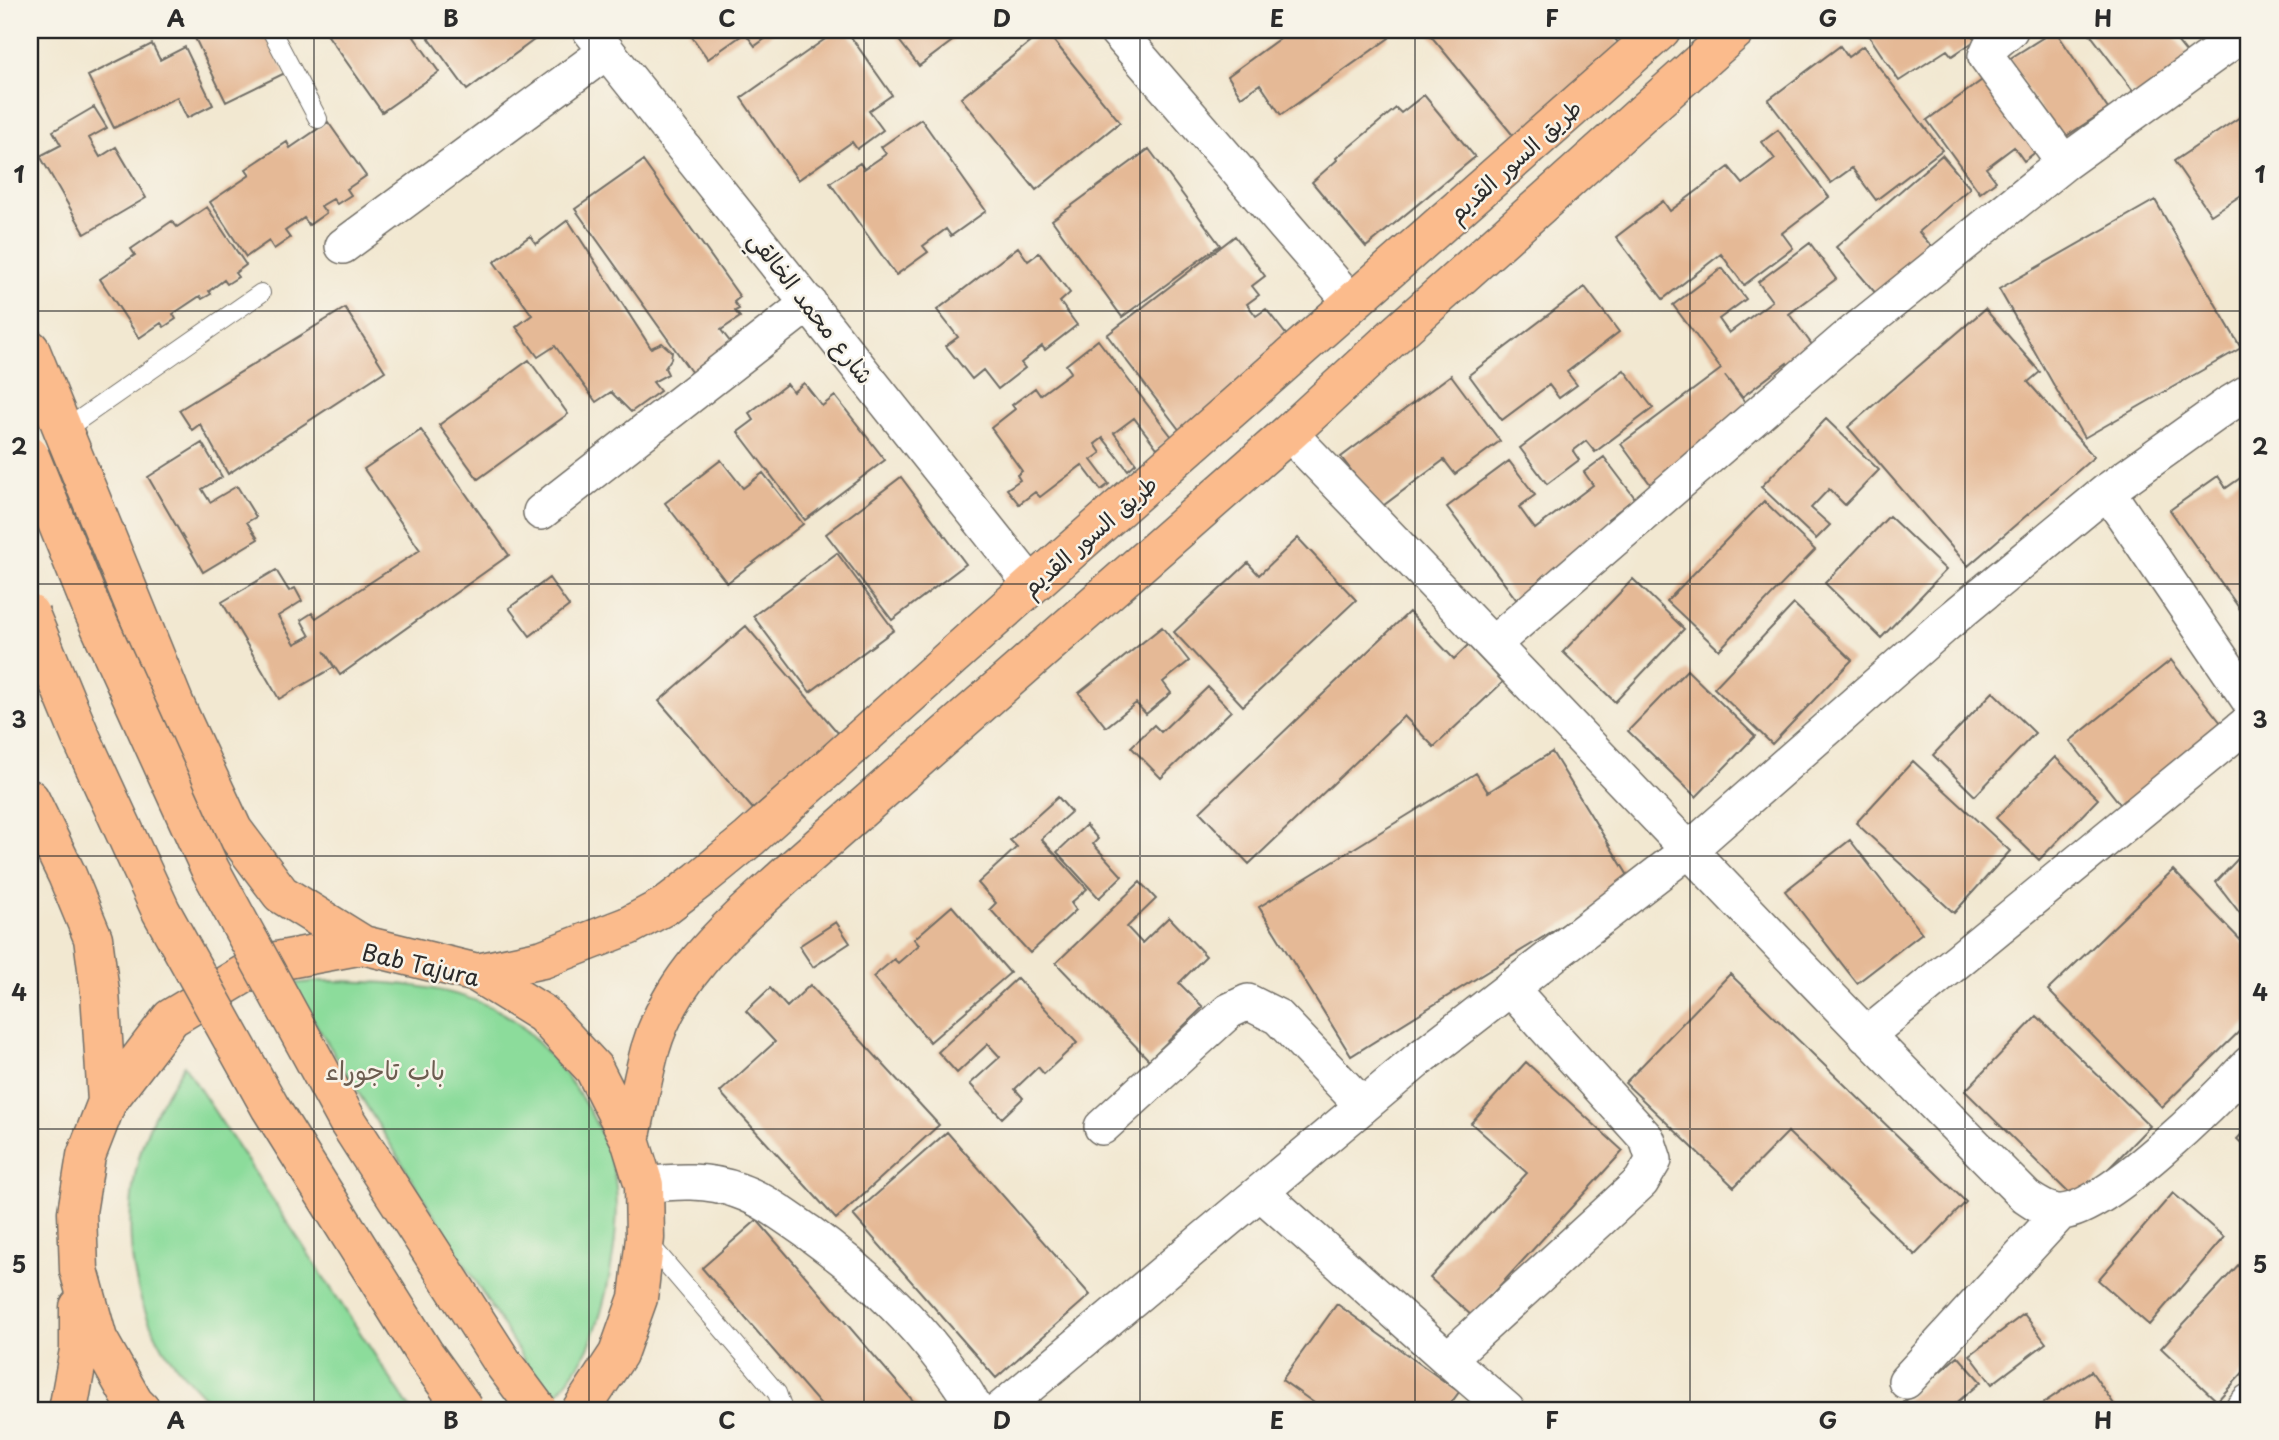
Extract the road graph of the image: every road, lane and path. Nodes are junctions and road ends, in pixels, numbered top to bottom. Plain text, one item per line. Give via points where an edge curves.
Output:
1 (271, 30) edge
2 (1116, 30) edge
3 (1736, 30) edge
4 (2010, 30) edge
5 (2248, 30) edge
6 (1654, 32) edge
7 (598, 40) edge
8 (318, 119) dead end
9 (2064, 163) junction
10 (343, 246) dead end
11 (261, 293) dead end
12 (809, 303) junction
13 (1352, 303) junction
14 (30, 349) edge
15 (2249, 392) edge
16 (63, 430) junction
17 (1289, 433) junction
18 (30, 456) edge
19 (2107, 492) junction
20 (541, 512) dead end
21 (1032, 585) junction
22 (30, 614) edge
23 (1493, 644) junction
24 (2249, 700) edge
25 (2249, 722) edge
26 (30, 799) edge
27 (1690, 849) junction
28 (363, 945) junction
29 (477, 973) junction
30 (1510, 988) junction
31 (1866, 1036) junction
32 (2249, 1064) edge
33 (107, 1102) junction
34 (1363, 1106) junction
35 (1102, 1127) dead end
36 (630, 1140) junction
37 (644, 1185) junction
38 (1260, 1192) junction
39 (2061, 1212) junction
40 (645, 1238) junction
41 (79, 1270) junction
42 (618, 1354) junction
43 (1448, 1359) junction
44 (1906, 1381) dead end
45 (2249, 1402) edge
46 (68, 1410) edge
47 (141, 1410) edge
48 (465, 1410) edge
49 (538, 1410) edge
50 (581, 1410) edge
51 (610, 1410) edge
52 (783, 1410) edge
53 (975, 1410) edge
54 (1000, 1410) edge
55 (1507, 1410) edge
56 (2242, 1410) edge

1 - 8 lane
2 - 13 street
3 - 17 main road
4 - 9 street via 1986,56
5 - 9 street
6 - 13 main road, طريق السور القديم
7 - 10 street
7 - 12 street, شارع محمد الخالقي
9 - 23 street via 1843,341
11 - 16 lane
12 - 20 street
12 - 21 street, شارع محمد الخالقي
13 - 21 main road, طريق السور القديم
14 - 16 main road
15 - 19 street
16 - 28 main road via 175,705 233,830 281,894
17 - 23 street
17 - 36 main road via 712,944 686,975 650,1049
18 - 49 main road, bridge via 92,610 210,869 348,1122
19 - 24 street
19 - 27 street via 1946,624
21 - 29 main road, طريق السور القديم via 749,839 665,906 578,947
22 - 48 main road, bridge via 161,911 270,1108 424,1353
23 - 27 street
25 - 31 street
26 - 33 main road via 93,938
27 - 30 street
27 - 31 street
28 - 29 main road, Bab Tajura
28 - 33 main road, Bab Tajura via 261,964 171,1018
29 - 36 main road, Bab Tajura via 543,1014 594,1069
30 - 34 street
30 - 43 street via 1647,1139 1654,1160 1641,1182
31 - 39 street via 2026,1197
32 - 39 street via 2143,1165 2105,1192
33 - 41 main road, Bab Tajura via 86,1156 77,1212
34 - 35 street via 1278,1017 1248,1002 1229,1011
34 - 38 street
36 - 37 main road, Bab Tajura
37 - 40 main road, Bab Tajura
37 - 53 street via 699,1182 738,1190 770,1205 887,1296 921,1332
38 - 43 street
38 - 54 street
39 - 44 street
40 - 42 main road, Bab Tajura via 638,1298
40 - 52 lane via 777,1393
41 - 46 main road via 79,1350
41 - 47 main road, Bab Tajura via 98,1339
42 - 50 main road, Bab Tajura
42 - 51 main road
43 - 55 street
45 - 56 street

